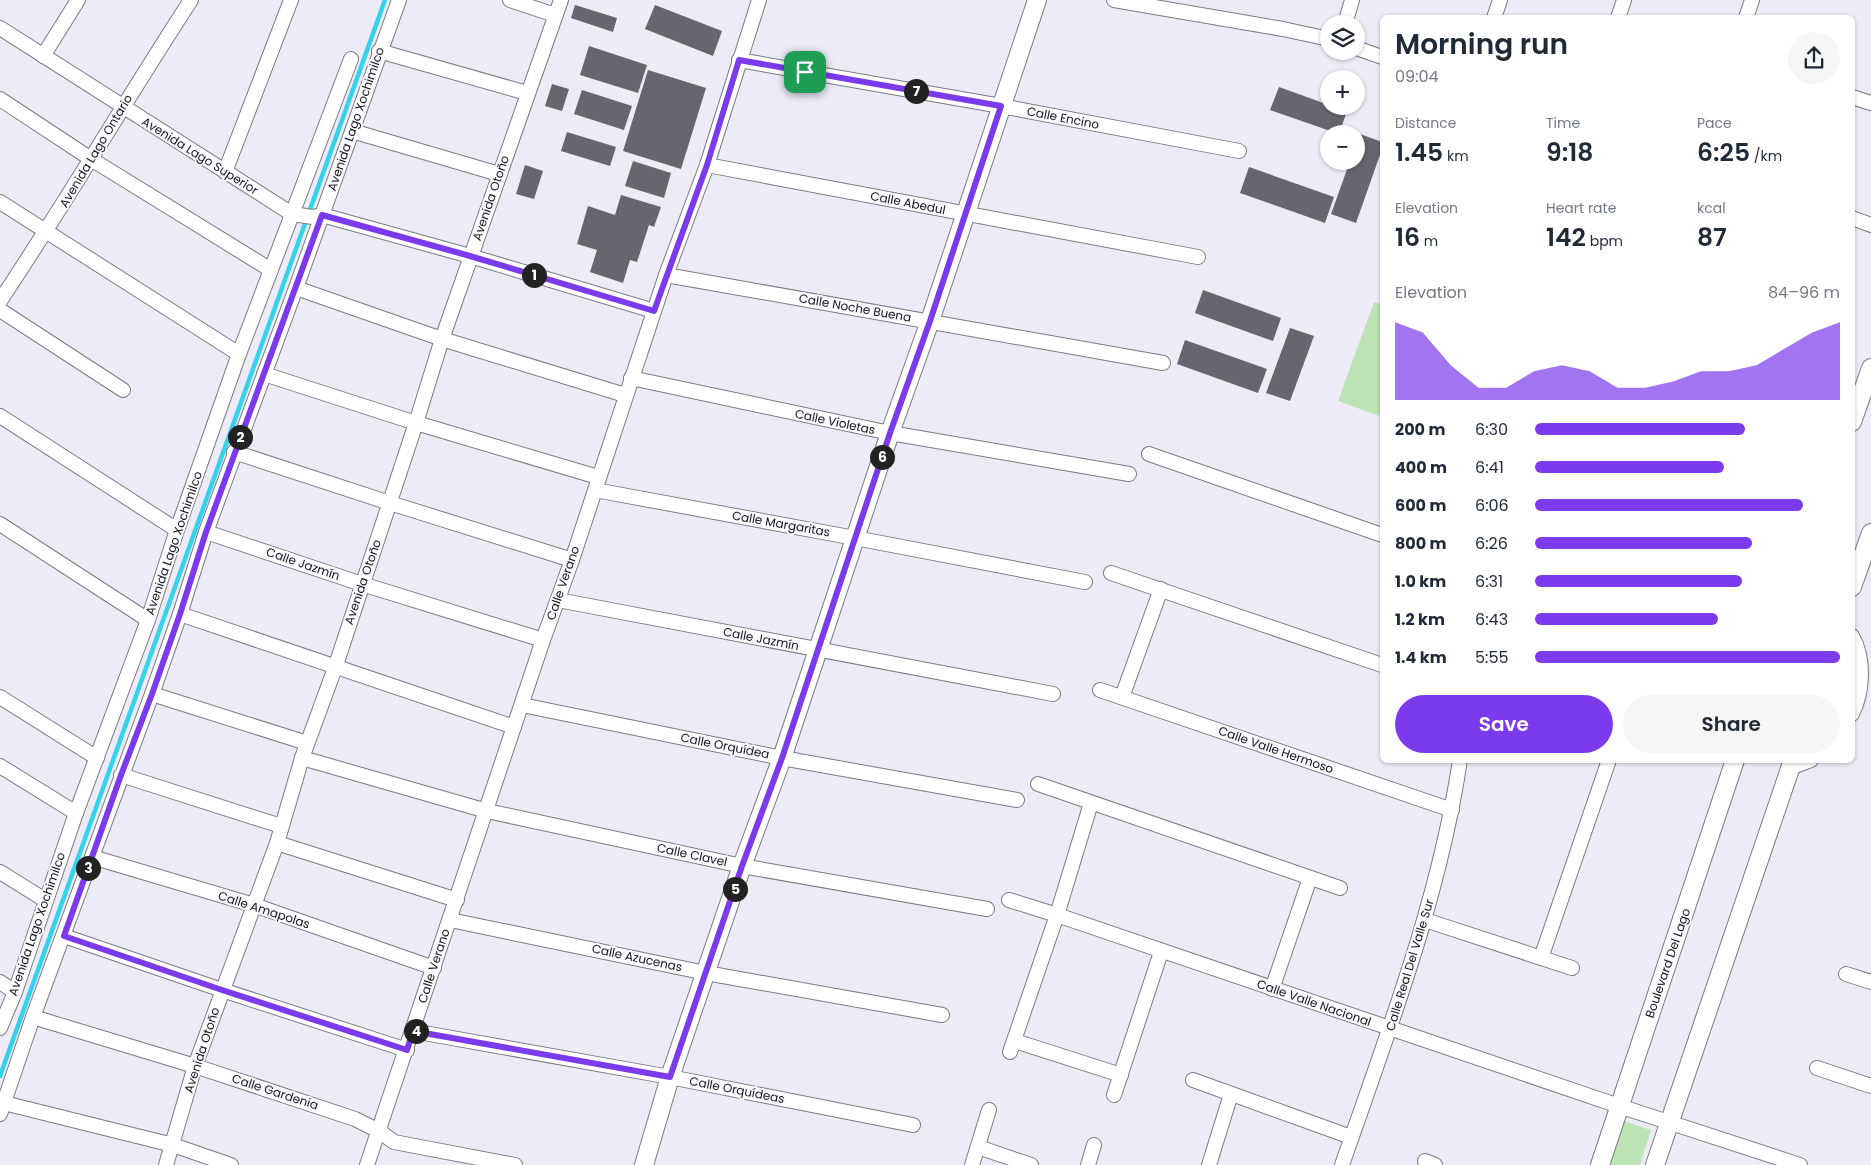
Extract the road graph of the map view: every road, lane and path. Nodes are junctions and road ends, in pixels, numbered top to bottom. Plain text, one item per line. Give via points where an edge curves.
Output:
1 (77, 0) edge
2 (190, 0) edge
3 (291, 0) edge
4 (399, 0) edge
5 (510, 0) edge
6 (560, 0) edge
7 (759, 0) edge
8 (1037, 0) edge
9 (1114, 0) edge
10 (1352, 0) edge
11 (1500, 0) edge
12 (1624, 0) edge
13 (1752, 0) edge
14 (556, 15) junction
15 (1348, 15) edge
16 (1495, 15) edge
17 (1619, 15) edge
18 (1747, 15) edge
19 (0, 28) edge
20 (1320, 37) edge
21 (379, 51) junction
22 (1365, 51) edge
23 (43, 56) junction
24 (1380, 57) edge
25 (351, 59) dead end
26 (739, 60) junction
27 (528, 93) junction
28 (1855, 98) edge
29 (0, 99) edge
30 (1871, 103) edge
31 (122, 106) junction
32 (1001, 106) junction
33 (352, 131) junction
34 (1239, 151) dead end
35 (91, 159) junction
36 (707, 165) junction
37 (225, 172) junction
38 (499, 174) junction
39 (0, 202) edge
40 (966, 214) junction
41 (307, 215) junction
42 (1855, 219) edge
43 (1871, 224) edge
44 (46, 232) junction
45 (470, 256) junction
46 (1198, 257) dead end
47 (271, 270) junction
48 (666, 275) junction
49 (296, 288) junction
50 (0, 301) edge
51 (0, 310) edge
52 (654, 311) junction
53 (930, 321) junction
54 (442, 339) junction
55 (240, 354) junction
56 (1163, 363) dead end
57 (1871, 368) edge
58 (264, 374) junction
59 (631, 378) junction
60 (124, 390) dead end
61 (626, 395) junction
62 (1855, 413) edge
63 (0, 416) edge
64 (416, 423) junction
65 (890, 433) junction
66 (234, 452) junction
67 (1150, 454) dead end
68 (1129, 474) dead end
69 (596, 484) junction
70 (390, 503) junction
71 (0, 524) edge
72 (177, 530) junction
73 (206, 532) junction
74 (1871, 533) edge
75 (1380, 534) edge
76 (855, 538) junction
77 (572, 560) junction
78 (1111, 572) dead end
79 (1855, 578) edge
80 (1084, 582) dead end
81 (362, 584) junction
82 (1161, 590) junction
83 (558, 600) junction
84 (180, 614) junction
85 (148, 620) junction
86 (543, 640) junction
87 (1855, 641) edge
88 (818, 650) junction
89 (1380, 664) edge
90 (335, 668) junction
91 (1100, 690) dead end
92 (152, 694) junction
93 (1053, 694) dead end
94 (0, 697) edge
95 (1122, 697) junction
96 (522, 705) junction
97 (1861, 707) edge
98 (514, 727) junction
99 (307, 743) junction
100 (97, 758) junction
101 (302, 758) junction
102 (782, 758) junction
103 (1460, 763) edge
104 (1608, 763) edge
105 (1734, 763) edge
106 (1791, 764) edge
107 (0, 766) edge
108 (121, 775) junction
109 (1038, 784) dead end
110 (1017, 800) dead end
111 (1091, 803) junction
112 (1452, 810) junction
113 (487, 811) junction
114 (76, 813) junction
115 (281, 826) junction
116 (277, 843) junction
117 (92, 857) junction
118 (742, 866) junction
119 (0, 872) edge
120 (1310, 878) junction
121 (1340, 888) dead end
122 (45, 900) junction
123 (457, 900) junction
124 (1009, 900) dead end
125 (254, 905) junction
126 (987, 909) dead end
127 (1056, 915) junction
128 (450, 920) junction
129 (1425, 920) junction
130 (64, 936) junction
131 (1162, 952) junction
132 (1540, 958) junction
133 (434, 968) junction
134 (1572, 968) dead end
135 (706, 973) junction
136 (1846, 974) dead end
137 (0, 982) edge
138 (1871, 982) edge
139 (1272, 989) junction
140 (222, 990) junction
141 (15, 992) junction
142 (942, 1016) dead end
143 (33, 1017) junction
144 (0, 1028) edge
145 (1390, 1029) junction
146 (413, 1031) junction
147 (407, 1050) junction
148 (195, 1066) junction
149 (1816, 1068) dead end
150 (1121, 1075) junction
151 (670, 1077) junction
152 (1193, 1080) dead end
153 (1871, 1086) edge
154 (1231, 1094) junction
155 (1114, 1095) dead end
156 (1, 1106) edge
157 (1619, 1106) junction
158 (989, 1110) dead end
159 (1670, 1122) junction
160 (913, 1125) dead end
161 (379, 1132) junction
162 (1352, 1137) junction
163 (173, 1145) junction
164 (1094, 1145) dead end
165 (978, 1147) junction
166 (166, 1165) edge
167 (231, 1165) edge
168 (367, 1165) edge
169 (515, 1165) edge
170 (644, 1165) edge
171 (972, 1165) edge
172 (1031, 1165) edge
173 (1088, 1165) edge
174 (1209, 1165) edge
175 (1342, 1165) edge
176 (1600, 1165) edge
177 (1655, 1165) edge
178 (1800, 1165) edge

1 - 23 street
2 - 31 street, Avenida Lago Ontario
3 - 37 street
4 - 21 street, Avenida Lago Xochimilco
5 - 14 street
6 - 14 street, Avenida Otoño
7 - 26 street, Calle Verano
8 - 32 street
9 - 20 street
10 - 15 street
11 - 16 street
12 - 17 street
13 - 18 street
14 - 27 street, Avenida Otoño
19 - 23 street, Avenida Lago Superior
21 - 27 street
21 - 33 street, Avenida Lago Xochimilco
22 - 24 street
23 - 31 street, Avenida Lago Superior
25 - 41 street, Avenida Lago Xochimilco
26 - 32 street, Calle Encino
26 - 36 street, Calle Verano
27 - 38 street, Avenida Otoño
28 - 30 street
29 - 35 street
31 - 35 street, Avenida Lago Ontario
31 - 37 street, Avenida Lago Superior
32 - 34 street, Calle Encino
32 - 40 street
33 - 38 street
33 - 41 street, Avenida Lago Xochimilco
35 - 44 street, Avenida Lago Ontario
35 - 47 street
36 - 40 street, Calle Abedul
36 - 48 street, Calle Verano
37 - 41 street, Avenida Lago Superior
38 - 45 street, Avenida Otoño
39 - 44 street
40 - 46 street, Calle Abedul
40 - 53 street
41 - 45 street, Avenida Lago Superior
41 - 47 street, Avenida Lago Xochimilco
41 - 49 street, Avenida Lago Xochimilco
42 - 43 street
44 - 50 street, Avenida Lago Ontario
44 - 55 street
45 - 52 street, Avenida Lago Superior
45 - 54 street, Avenida Otoño
47 - 55 street, Avenida Lago Xochimilco
48 - 52 street, Calle Verano
48 - 53 street, Calle Noche Buena
49 - 54 street
49 - 58 street, Avenida Lago Xochimilco
51 - 60 street
52 - 59 street, Calle Verano
53 - 56 street, Calle Noche Buena
53 - 65 street
54 - 61 street
54 - 64 street, Avenida Otoño
55 - 72 street, Avenida Lago Xochimilco
57 - 62 street
58 - 64 street, Calle Margaritas
58 - 66 street, Avenida Lago Xochimilco
59 - 61 street, Calle Verano
59 - 65 street, Calle Violetas
61 - 69 street, Calle Verano
63 - 72 street
64 - 69 street, Calle Margaritas
64 - 70 street, Avenida Otoño
65 - 68 street, Calle Violetas
65 - 76 street
66 - 70 street
66 - 73 street, Avenida Lago Xochimilco
67 - 75 street
69 - 76 street, Calle Margaritas
69 - 77 street, Calle Verano
70 - 77 street
70 - 81 street, Avenida Otoño
71 - 85 street
72 - 85 street, Avenida Lago Xochimilco
73 - 81 street, Calle Jazmín
73 - 84 street, Avenida Lago Xochimilco
74 - 79 street
76 - 80 street, Calle Margaritas
76 - 88 street
77 - 83 street, Calle Verano
78 - 82 street
81 - 86 street, Calle Jazmín
81 - 90 street, Avenida Otoño
82 - 89 street
82 - 95 street
83 - 86 street, Calle Verano
83 - 88 street, Calle Jazmín
84 - 90 street
84 - 92 street, Avenida Lago Xochimilco
85 - 100 street, Avenida Lago Xochimilco
86 - 96 street, Calle Verano
87 - 97 street via 1861,666
88 - 93 street, Calle Jazmín
88 - 102 street
90 - 98 street
90 - 99 street, Avenida Otoño
91 - 95 street, Calle Valle Hermoso
92 - 99 street
92 - 108 street, Avenida Lago Xochimilco
94 - 100 street
95 - 112 street, Calle Valle Hermoso
96 - 98 street, Calle Verano
96 - 102 street, Calle Orquídea
98 - 113 street, Calle Verano
99 - 101 street, Avenida Otoño
100 - 114 street, Avenida Lago Xochimilco
101 - 113 street, Calle Clavel
101 - 115 street, Avenida Otoño
102 - 110 street, Calle Orquídea
102 - 118 street
103 - 112 street, Calle Real Del Valle Sur
104 - 132 street
105 - 157 street, Boulevard Del Lago
106 - 159 street
107 - 114 street
108 - 115 street
108 - 117 street, Avenida Lago Xochimilco
109 - 111 street
111 - 120 street
111 - 127 street
112 - 129 street, Calle Real Del Valle Sur
113 - 118 street, Calle Clavel
113 - 123 street, Calle Verano
114 - 122 street, Avenida Lago Xochimilco
115 - 116 street, Avenida Otoño
116 - 123 street
116 - 125 street, Avenida Otoño
117 - 125 street, Calle Amapolas
117 - 130 street, Avenida Lago Xochimilco
118 - 126 street, Calle Clavel
118 - 135 street
119 - 122 street
120 - 121 street
120 - 139 street
122 - 141 street, Avenida Lago Xochimilco
123 - 128 street, Calle Verano
124 - 127 street, Calle Valle Nacional
125 - 133 street, Calle Amapolas
125 - 140 street, Avenida Otoño
127 - 131 street, Calle Valle Nacional
127 - 150 street via 1012,1047
128 - 133 street, Calle Verano
128 - 135 street, Calle Azucenas
129 - 132 street
129 - 145 street, Calle Real Del Valle Sur
130 - 140 street
130 - 143 street, Avenida Lago Xochimilco
131 - 139 street, Calle Valle Nacional
131 - 150 street
132 - 134 street
133 - 146 street, Calle Verano
135 - 142 street, Calle Azucenas
135 - 151 street
136 - 138 street
137 - 141 street
139 - 145 street, Calle Valle Nacional
140 - 147 street
140 - 148 street, Avenida Otoño
141 - 144 street, Avenida Lago Xochimilco
143 - 148 street, Calle Gardenia
143 - 156 street, Avenida Lago Xochimilco
145 - 157 street, Calle Valle Nacional
145 - 162 street, Calle Real Del Valle Sur
146 - 147 street, Calle Verano
146 - 151 street, Calle Orquídeas
147 - 161 street, Calle Verano
148 - 161 street, Calle Gardenia via 355,1119
148 - 163 street, Avenida Otoño
149 - 153 street
150 - 155 street
151 - 160 street, Calle Orquídeas
151 - 170 street
152 - 154 street
154 - 162 street
154 - 174 street
156 - 163 street
157 - 159 street, Calle Valle Nacional
157 - 176 street, Boulevard Del Lago
158 - 165 street
159 - 177 street
159 - 178 street, Calle Valle Nacional
161 - 168 street, Calle Verano
161 - 169 street, Calle Gardenia via 394,1142
162 - 175 street, Calle Real Del Valle Sur
163 - 166 street, Avenida Otoño
163 - 167 street
164 - 173 street
165 - 171 street
165 - 172 street

